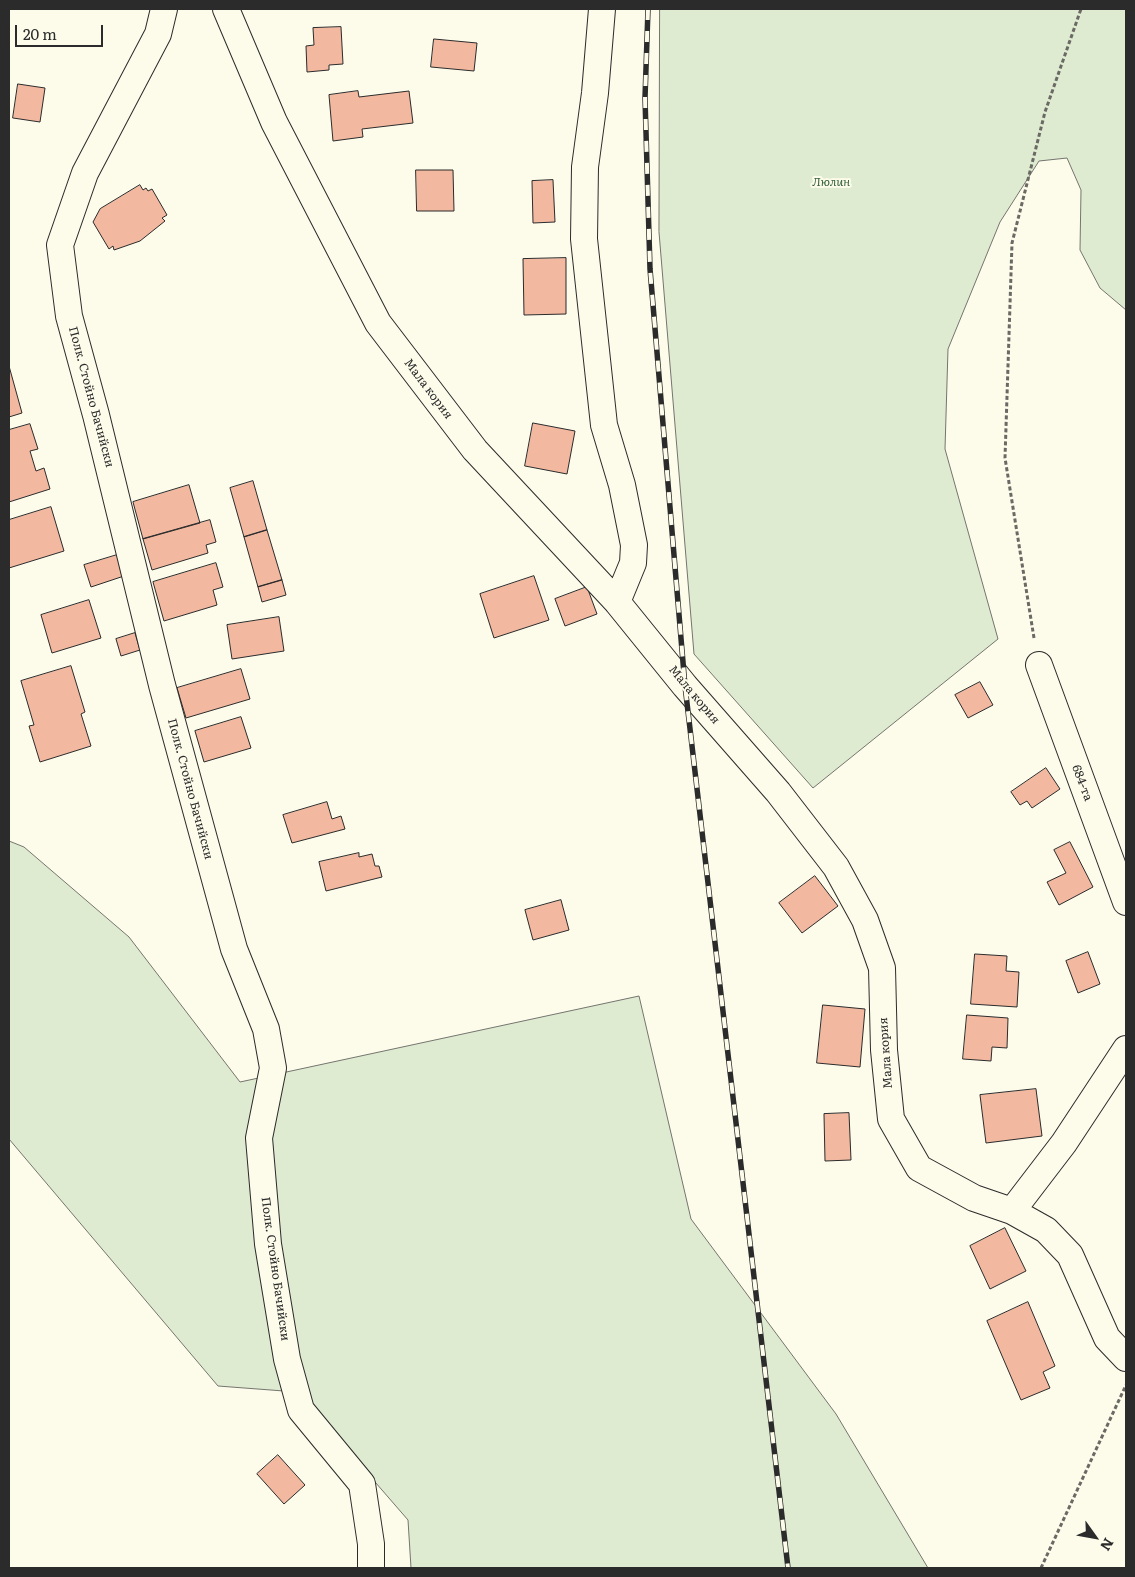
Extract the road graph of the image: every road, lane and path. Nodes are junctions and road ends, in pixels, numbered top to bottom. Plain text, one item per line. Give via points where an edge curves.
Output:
1 (164, 9) edge
2 (226, 9) edge
3 (602, 9) edge
4 (1081, 9) edge
5 (617, 602) junction
6 (1038, 665) joint
7 (1126, 902) edge
8 (1126, 1049) edge
9 (1012, 1212) junction
10 (1126, 1358) edge
11 (1126, 1384) edge
12 (371, 1568) edge
13 (1041, 1568) edge

1 - 12 street, Полк. Стойно Бачийски via 158,34 84,173 60,245 70,316 162,685 234,949 266,1029 273,1068 259,1138 268,1244 287,1359 301,1410 362,1484 371,1544
2 - 5 street, Мала кория via 274,122 378,323 475,450
3 - 5 street via 585,167 584,239 604,425 622,485 634,545 633,563
4 - 6 path via 1045,112 1012,243 1005,458
5 - 9 street, Мала кория via 778,792 836,867 865,920 882,968 884,1050 891,1119 919,1168 974,1198
6 - 7 street, 684-та
8 - 9 street
9 - 10 street, Мала кория via 1046,1230 1070,1255 1107,1338
11 - 13 path

